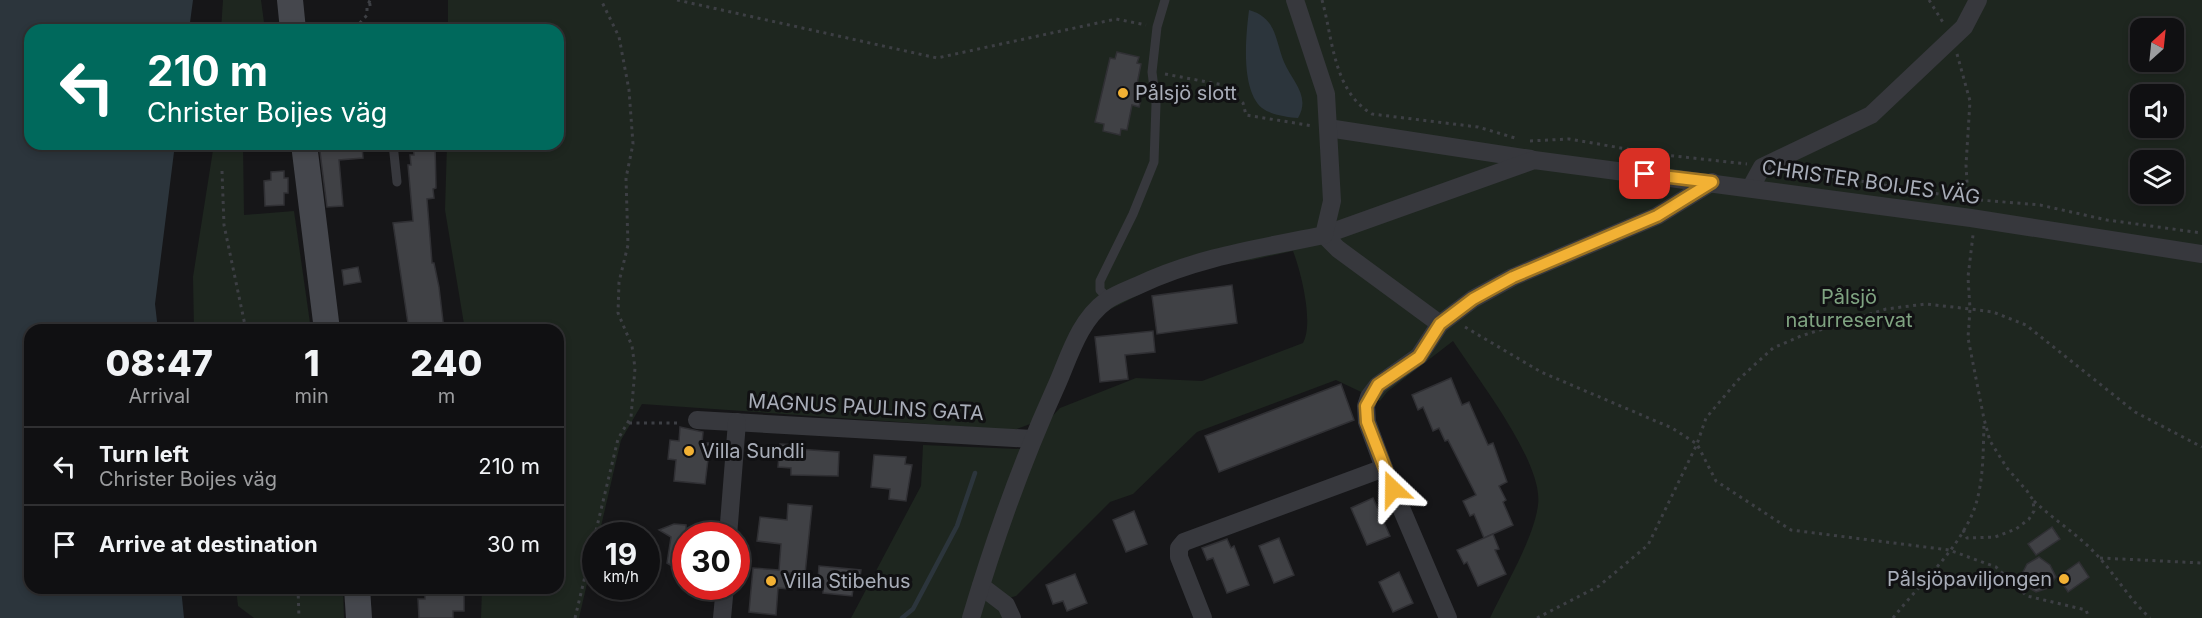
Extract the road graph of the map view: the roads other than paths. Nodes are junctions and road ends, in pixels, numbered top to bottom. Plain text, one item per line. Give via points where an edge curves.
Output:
1 (290, 0) edge
2 (1165, 0) edge
3 (1295, 0) edge
4 (1978, 0) edge
5 (292, 24) edge
6 (1328, 128) junction
7 (305, 150) edge
8 (394, 150) edge
9 (1534, 160) junction
10 (397, 182) dead end
11 (1712, 182) junction
12 (1751, 188) junction
13 (1324, 235) junction
14 (2202, 255) edge
15 (1109, 299) junction
16 (1444, 321) junction
17 (326, 324) edge
18 (696, 420) road end
19 (737, 422) junction
20 (1032, 439) junction
21 (1383, 468) junction
22 (729, 522) edge
23 (981, 586) junction
24 (357, 594) edge
25 (723, 600) edge
26 (359, 618) edge
27 (722, 618) edge
28 (971, 618) edge
29 (1012, 618) edge
30 (1203, 618) edge
31 (1448, 618) edge

1 - 5 street
2 - 15 lane via 1156,27 1152,72 1156,104 1154,162 1100,280 1100,290
3 - 6 street via 1322,76
4 - 12 street via 1964,27 1871,115 1762,167
6 - 9 street, CHRISTER BOIJES VÄG
6 - 13 street via 1332,201
7 - 17 street
8 - 10 lane
9 - 11 street, CHRISTER BOIJES VÄG
9 - 13 street, CHRISTER BOIJES VÄG
11 - 12 street, CHRISTER BOIJES VÄG
11 - 16 street via 1657,216 1513,277
12 - 14 street, CHRISTER BOIJES VÄG
13 - 15 street, CHRISTER BOIJES VÄG via 1201,260
13 - 16 street via 1338,249
15 - 20 street via 1082,328
16 - 21 street via 1419,357 1378,385 1369,397 1367,422
18 - 19 street, MAGNUS PAULINS GATA
19 - 20 street, MAGNUS PAULINS GATA
19 - 22 street
20 - 23 street
21 - 30 street via 1184,542 1179,557
21 - 31 street
23 - 28 street
23 - 29 street via 1006,605
24 - 26 street
25 - 27 street

